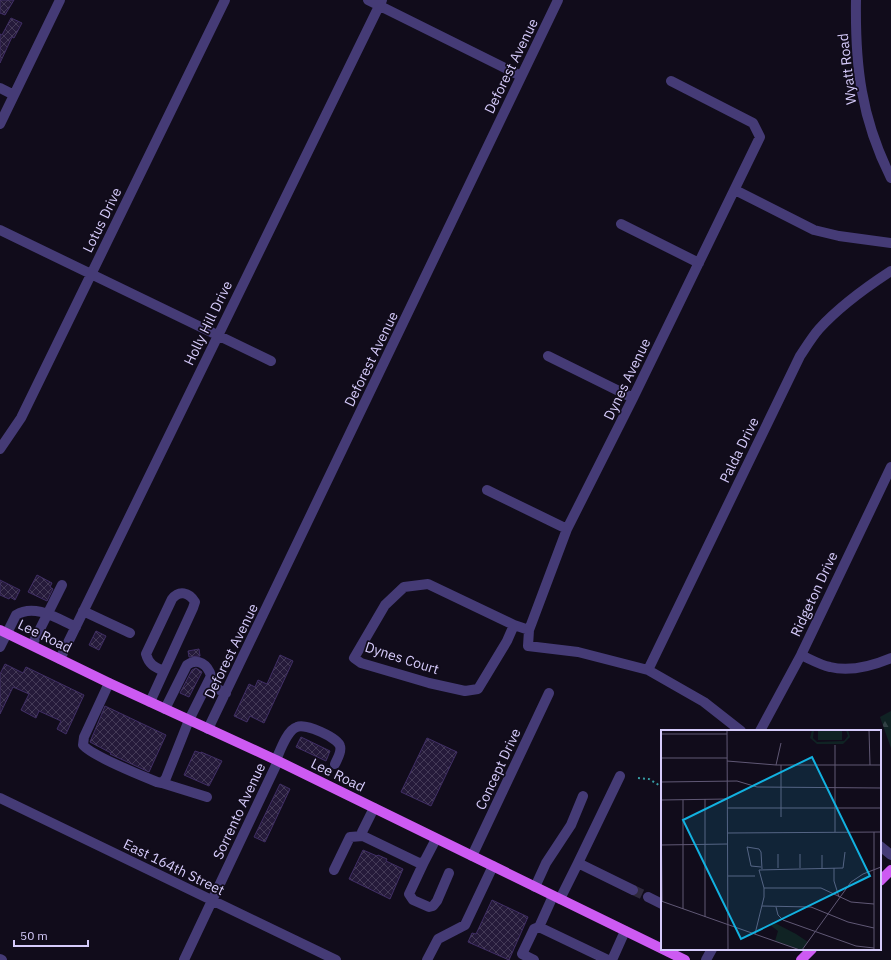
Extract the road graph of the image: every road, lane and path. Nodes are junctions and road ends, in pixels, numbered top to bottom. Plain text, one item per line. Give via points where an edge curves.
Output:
1 (60, 0) edge
2 (225, 0) edge
3 (368, 0) edge
4 (558, 0) edge
5 (856, 0) edge
6 (380, 3) edge
7 (521, 76) junction
8 (671, 81) dead end
9 (0, 88) edge
10 (14, 95) junction
11 (0, 124) edge
12 (891, 178) edge
13 (735, 190) junction
14 (621, 224) dead end
15 (0, 230) edge
16 (891, 243) edge
17 (699, 263) junction
18 (891, 271) edge
19 (91, 274) junction
20 (218, 335) junction
21 (548, 356) dead end
22 (271, 361) dead end
23 (633, 398) junction
24 (0, 449) edge
25 (891, 467) edge
26 (486, 490) dead end
27 (567, 529) junction
28 (62, 585) dead end
29 (84, 611) junction
30 (47, 614) junction
31 (514, 625) junction
32 (76, 627) junction
33 (529, 630) junction
34 (3, 631) edge
35 (130, 633) dead end
36 (32, 645) junction
37 (0, 647) edge
38 (801, 655) junction
39 (891, 658) edge
40 (60, 659) junction
41 (648, 670) junction
42 (164, 671) junction
43 (109, 683) junction
44 (207, 684) junction
45 (226, 693) junction
46 (549, 693) dead end
47 (150, 702) junction
48 (165, 709) junction
49 (189, 720) junction
50 (208, 729) junction
51 (740, 730) edge
52 (761, 730) edge
53 (277, 761) junction
54 (335, 764) dead end
55 (620, 776) dead end
56 (638, 778) dead end
57 (162, 783) junction
58 (661, 786) edge
59 (583, 796) dead end
60 (207, 797) dead end
61 (0, 798) edge
62 (374, 808) junction
63 (363, 836) junction
64 (436, 839) junction
65 (881, 847) edge
66 (891, 855) edge
67 (472, 856) junction
68 (424, 862) junction
69 (578, 862) junction
70 (493, 866) junction
71 (334, 870) dead end
72 (891, 870) edge
73 (449, 874) dead end
74 (881, 880) edge
75 (535, 887) junction
76 (633, 890) tunnel mouth
77 (556, 897) junction
78 (648, 897) tunnel mouth
79 (212, 901) junction
80 (661, 904) edge
81 (539, 927) junction
82 (625, 931) junction
83 (661, 947) edge
84 (667, 950) edge
85 (711, 950) edge
86 (811, 950) edge
87 (522, 957) edge
88 (184, 960) edge
89 (336, 960) edge
90 (427, 960) edge
91 (534, 960) edge
92 (608, 960) edge
93 (612, 960) edge
94 (685, 960) edge
95 (706, 960) edge
96 (801, 960) edge

1 - 10 street
2 - 19 street, Lotus Drive
3 - 6 street
4 - 7 street, Deforest Avenue
5 - 12 street, Wyatt Road via 855,35 861,89 870,130
6 - 7 street
6 - 20 street, Holly Hill Drive
7 - 45 street, Deforest Avenue
8 - 13 street, Dynes Avenue via 754,123 760,137
9 - 10 street
10 - 11 street
13 - 16 street via 814,230
13 - 17 street, Dynes Avenue
14 - 17 street
15 - 19 street
17 - 23 street, Dynes Avenue
18 - 41 street, Palda Drive via 819,329 800,356
19 - 20 street
19 - 24 street, Lotus Drive via 21,418
20 - 22 street
20 - 29 street, Holly Hill Drive
21 - 23 street
23 - 27 street, Dynes Avenue
25 - 38 street, Ridgeton Drive
26 - 27 street
27 - 33 street, Dynes Avenue
28 - 30 street
29 - 32 street, Holly Hill Drive
29 - 35 street
30 - 32 street
30 - 34 street via 31,610 20,612
30 - 36 street
31 - 31 street, Dynes Court via 428,584 404,587 385,605 354,658 361,663 429,683 465,691 478,689
31 - 33 street, Dynes Court
32 - 40 street, Holly Hill Drive
33 - 41 street, Dynes Avenue via 528,646 578,652
34 - 36 main road, Lee Road
34 - 37 street
36 - 40 main road, Lee Road
38 - 39 street via 830,667 853,668 875,665
38 - 52 street, Ridgeton Drive
40 - 43 main road, Lee Road
41 - 51 street via 704,702
42 - 42 street via 195,602 187,594 176,594 172,599 146,654 151,665
42 - 47 street
43 - 47 main road, Lee Road
43 - 57 street via 84,737 83,745 123,768
44 - 45 street
44 - 48 street via 211,676 208,668 204,664 191,662 187,665
44 - 49 street
45 - 50 street, Deforest Avenue
46 - 67 street, Concept Drive
47 - 48 main road, Lee Road
48 - 49 main road, Lee Road
49 - 50 main road, Lee Road
49 - 57 street
50 - 53 main road, Lee Road
53 - 54 street, Sorrento Avenue via 288,735 302,726 310,727 340,745 341,750
53 - 62 main road, Lee Road
53 - 79 street, Sorrento Avenue
55 - 69 street
56 - 58 path via 649,779
57 - 60 street
59 - 75 street via 571,825 546,863
61 - 79 street, East 164th Street
62 - 63 street via 362,832
62 - 64 main road, Lee Road
63 - 68 street via 419,863
63 - 71 street via 350,837
64 - 67 main road, Lee Road
64 - 68 street
65 - 66 street
67 - 70 main road, Lee Road
68 - 73 street via 408,894 413,900 429,907 433,906
69 - 76 street
69 - 77 street
70 - 75 main road, Lee Road
70 - 90 street via 465,925 438,939
72 - 74 main road
75 - 77 main road, Lee Road
77 - 81 street
77 - 82 main road, Lee Road
78 - 80 street
79 - 88 street, Sorrento Avenue
79 - 89 street, East 164th Street
81 - 87 street via 534,929
81 - 92 street
82 - 83 main road, Lee Road
82 - 93 street
84 - 94 main road, Lee Road
85 - 95 street
86 - 96 main road
87 - 91 street

